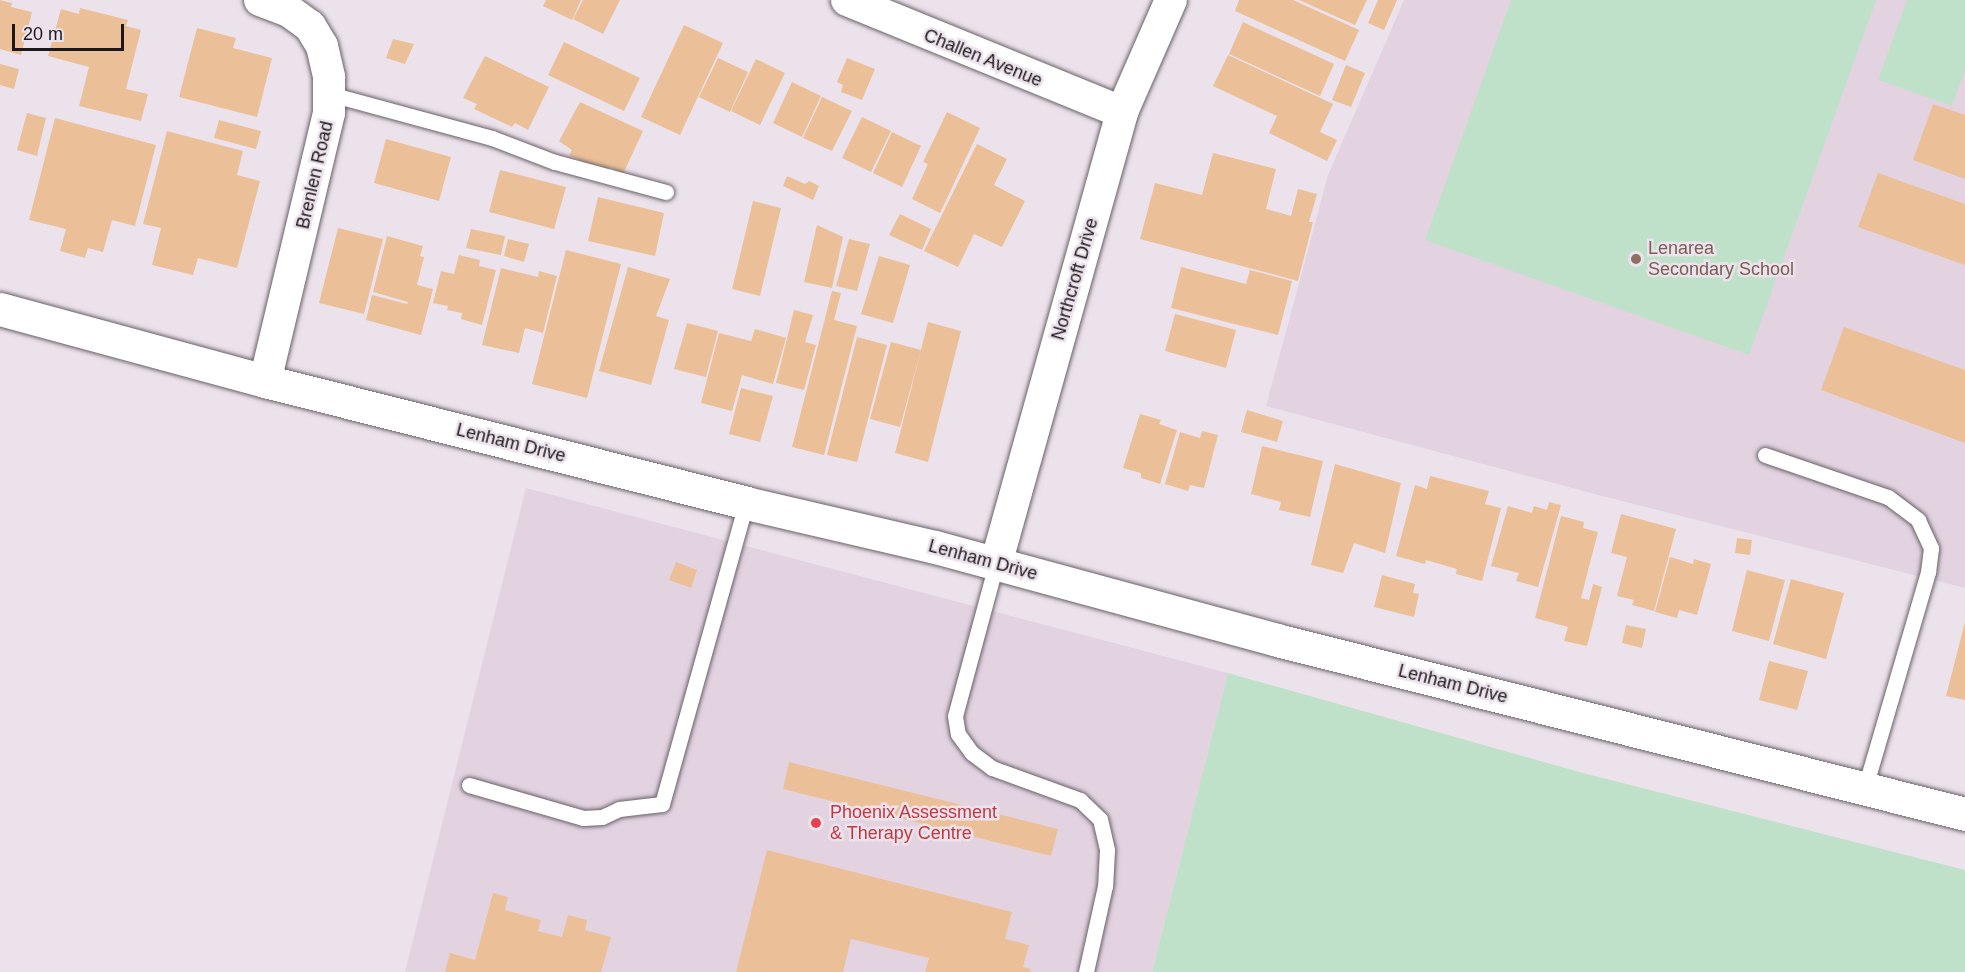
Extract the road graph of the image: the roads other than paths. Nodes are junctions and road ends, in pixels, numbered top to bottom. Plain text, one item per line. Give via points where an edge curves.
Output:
1 (260, 0) edge
2 (847, 0) edge
3 (1170, 0) edge
4 (330, 94) junction
5 (1122, 112) junction
6 (666, 192) dead end
7 (0, 309) edge
8 (265, 381) junction
9 (1765, 455) dead end
10 (746, 503) junction
11 (996, 564) junction
12 (469, 785) dead end
13 (1865, 788) junction
14 (1965, 814) edge
15 (1086, 972) edge

1 - 4 street, Brenlen Road via 289,11 310,26 322,46
2 - 5 street, Challen Avenue
3 - 5 street, Northcroft Drive
4 - 6 lane via 492,138 555,162
4 - 8 street, Brenlen Road via 329,113
5 - 11 street, Northcroft Drive
7 - 8 street, Lenham Drive
8 - 10 street, Lenham Drive
9 - 13 lane via 1888,497 1918,520 1931,548 1928,572
10 - 11 street, Lenham Drive
10 - 12 lane via 662,804 583,818
11 - 13 street, Lenham Drive via 1277,640
11 - 15 lane via 954,716 958,734 972,753 992,768 1080,800 1100,819 1107,850 1105,886
13 - 14 street, Lenham Drive

